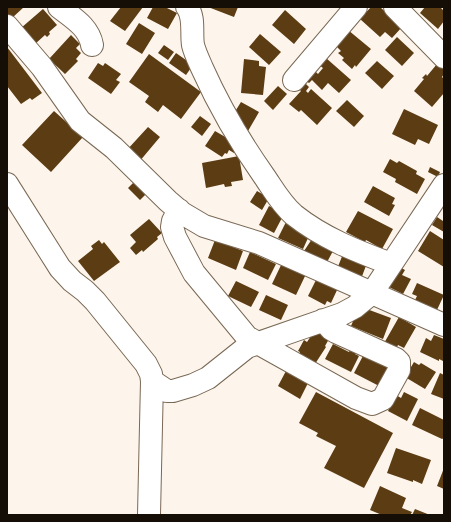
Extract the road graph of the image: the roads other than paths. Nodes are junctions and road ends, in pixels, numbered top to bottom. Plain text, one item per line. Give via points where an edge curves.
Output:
1 (59, 7) edge
2 (187, 7) edge
3 (356, 7) edge
4 (395, 7) edge
5 (7, 26) edge
6 (92, 45) dead end
7 (442, 51) edge
8 (294, 80) dead end
9 (7, 184) edge
10 (444, 185) edge
11 (179, 210) junction
12 (391, 264) junction
13 (372, 292) junction
14 (323, 320) junction
15 (444, 325) edge
16 (257, 343) junction
17 (152, 381) junction
18 (149, 515) edge

1 - 6 street via 83,26
2 - 12 street via 190,10 195,53 215,96 239,140 276,194 293,214 325,236
3 - 8 street
4 - 7 street
5 - 11 street via 42,67 80,121 114,148
9 - 17 street via 60,268 95,301 146,364
10 - 12 street
11 - 13 street via 204,226 258,243
11 - 16 street via 172,221 172,233 194,273 247,337
12 - 13 street
13 - 14 street via 355,307
13 - 15 street
14 - 16 street
14 - 16 street via 336,332 399,362 399,370 383,399 372,404 356,398
16 - 17 street via 247,347 208,378 193,385 167,391
17 - 18 street

